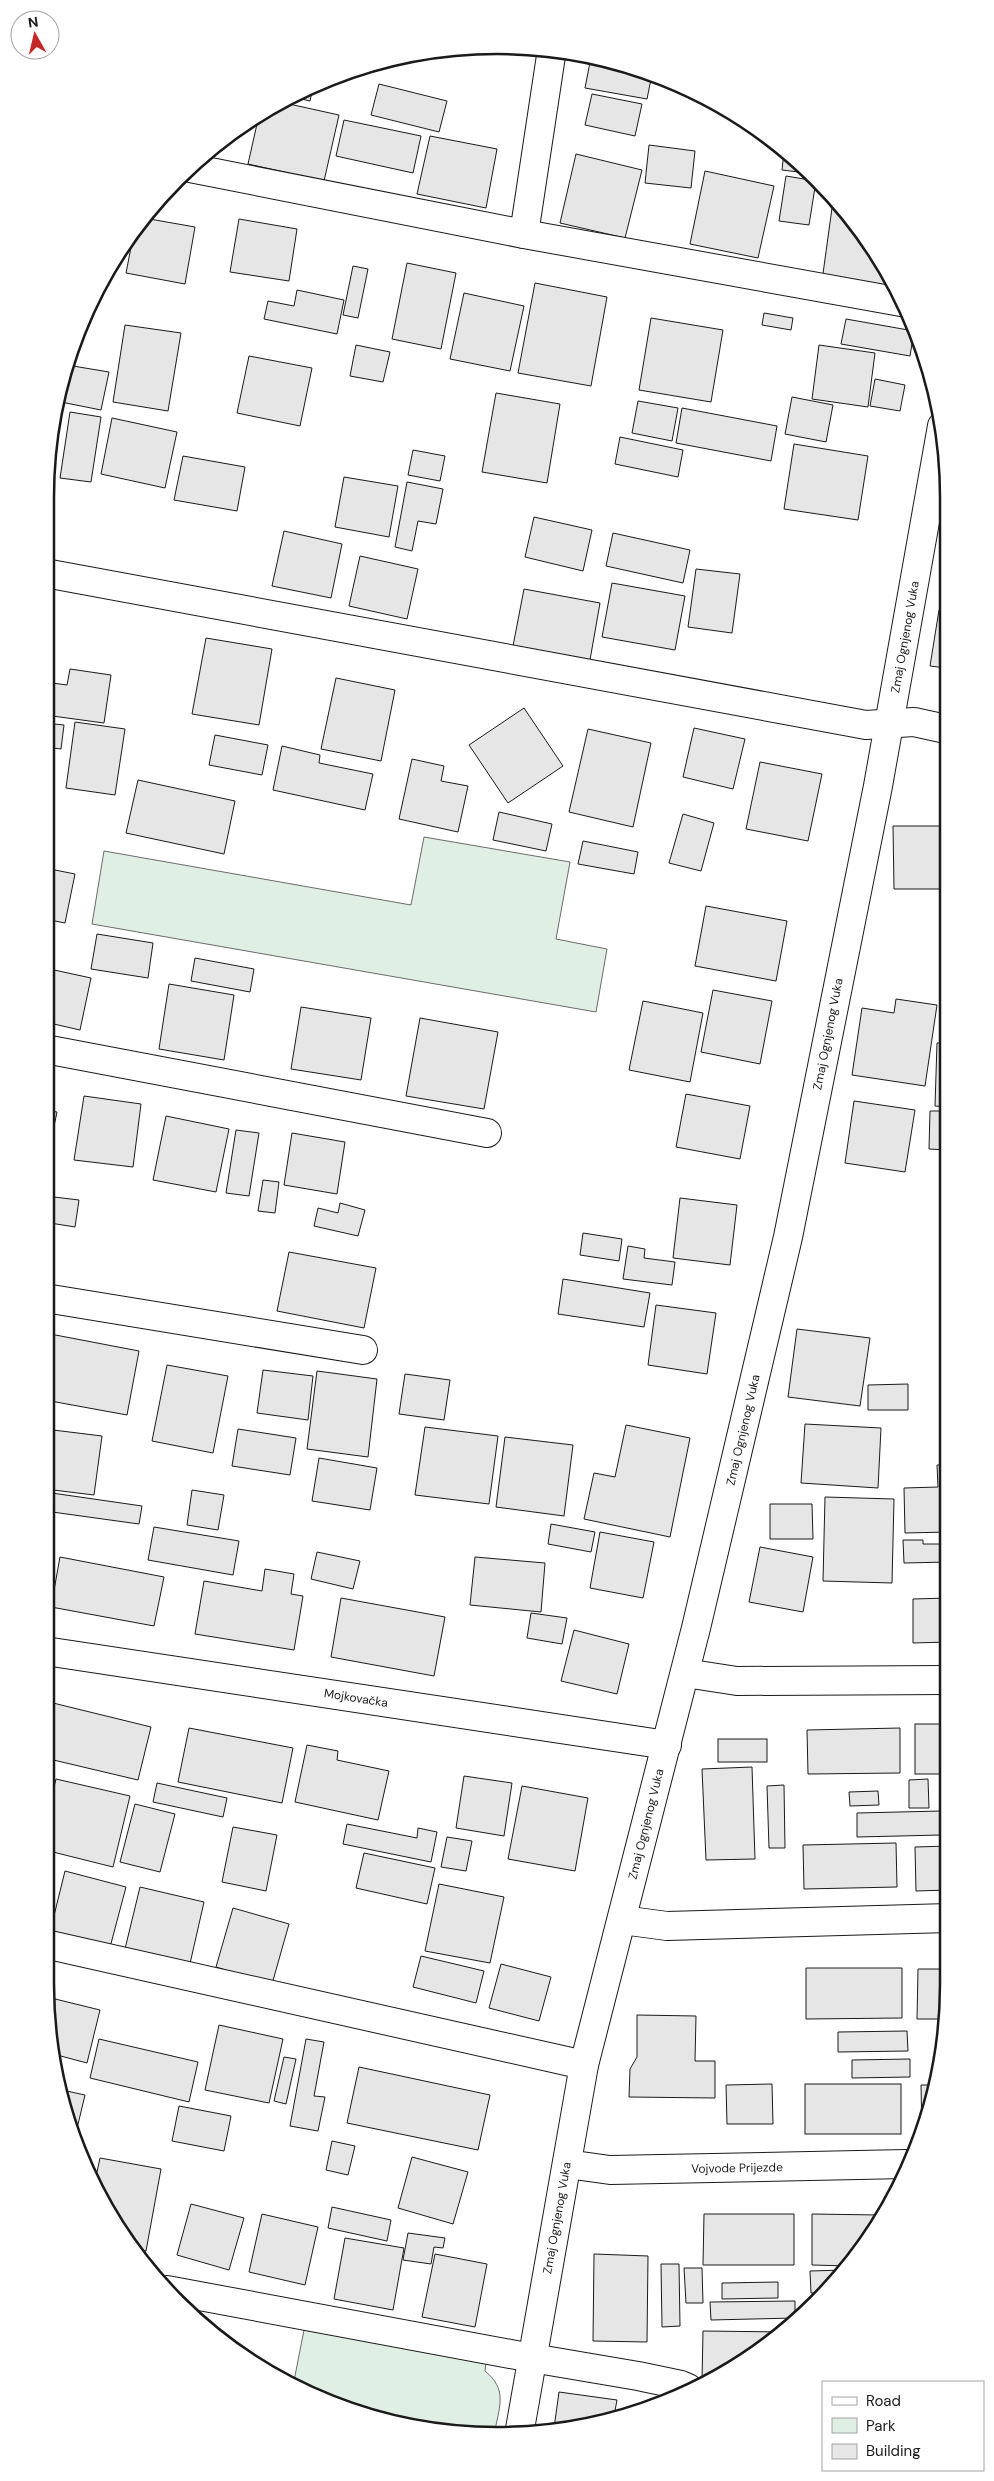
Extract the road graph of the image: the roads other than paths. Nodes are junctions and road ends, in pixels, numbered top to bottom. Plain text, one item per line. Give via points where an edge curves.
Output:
1 (551, 58) edge
2 (199, 170) edge
3 (524, 234) junction
4 (895, 301) edge
5 (939, 468) edge
6 (54, 575) edge
7 (890, 723) junction
8 (940, 728) edge
9 (54, 1051) edge
10 (487, 1133) dead end
11 (54, 1299) edge
12 (363, 1350) dead end
13 (54, 1653) edge
14 (685, 1673) junction
15 (940, 1680) edge
16 (667, 1745) junction
17 (940, 1918) edge
18 (622, 1920) junction
19 (54, 1946) edge
20 (584, 2066) junction
21 (567, 2164) junction
22 (902, 2164) edge
23 (180, 2292) edge
24 (532, 2358) junction
25 (684, 2386) edge
26 (520, 2426) edge

1 - 3 street
2 - 3 street
3 - 4 street
5 - 7 street, Zmaj Ognjenog Vuka
6 - 7 street via 866,725
7 - 8 street via 914,722
7 - 14 street, Zmaj Ognjenog Vuka via 788,1238
9 - 10 street
11 - 12 street
13 - 16 street, Mojkovačka
14 - 15 street via 737,1681
14 - 16 street, Zmaj Ognjenog Vuka
16 - 18 street, Zmaj Ognjenog Vuka
17 - 18 street via 667,1926
18 - 20 street, Zmaj Ognjenog Vuka
19 - 20 street
20 - 21 street, Zmaj Ognjenog Vuka
21 - 22 street, Vojvode Prijezde via 610,2170
21 - 24 street, Zmaj Ognjenog Vuka
23 - 24 street
24 - 25 street
24 - 26 street, Zmaj Ognjenog Vuka

